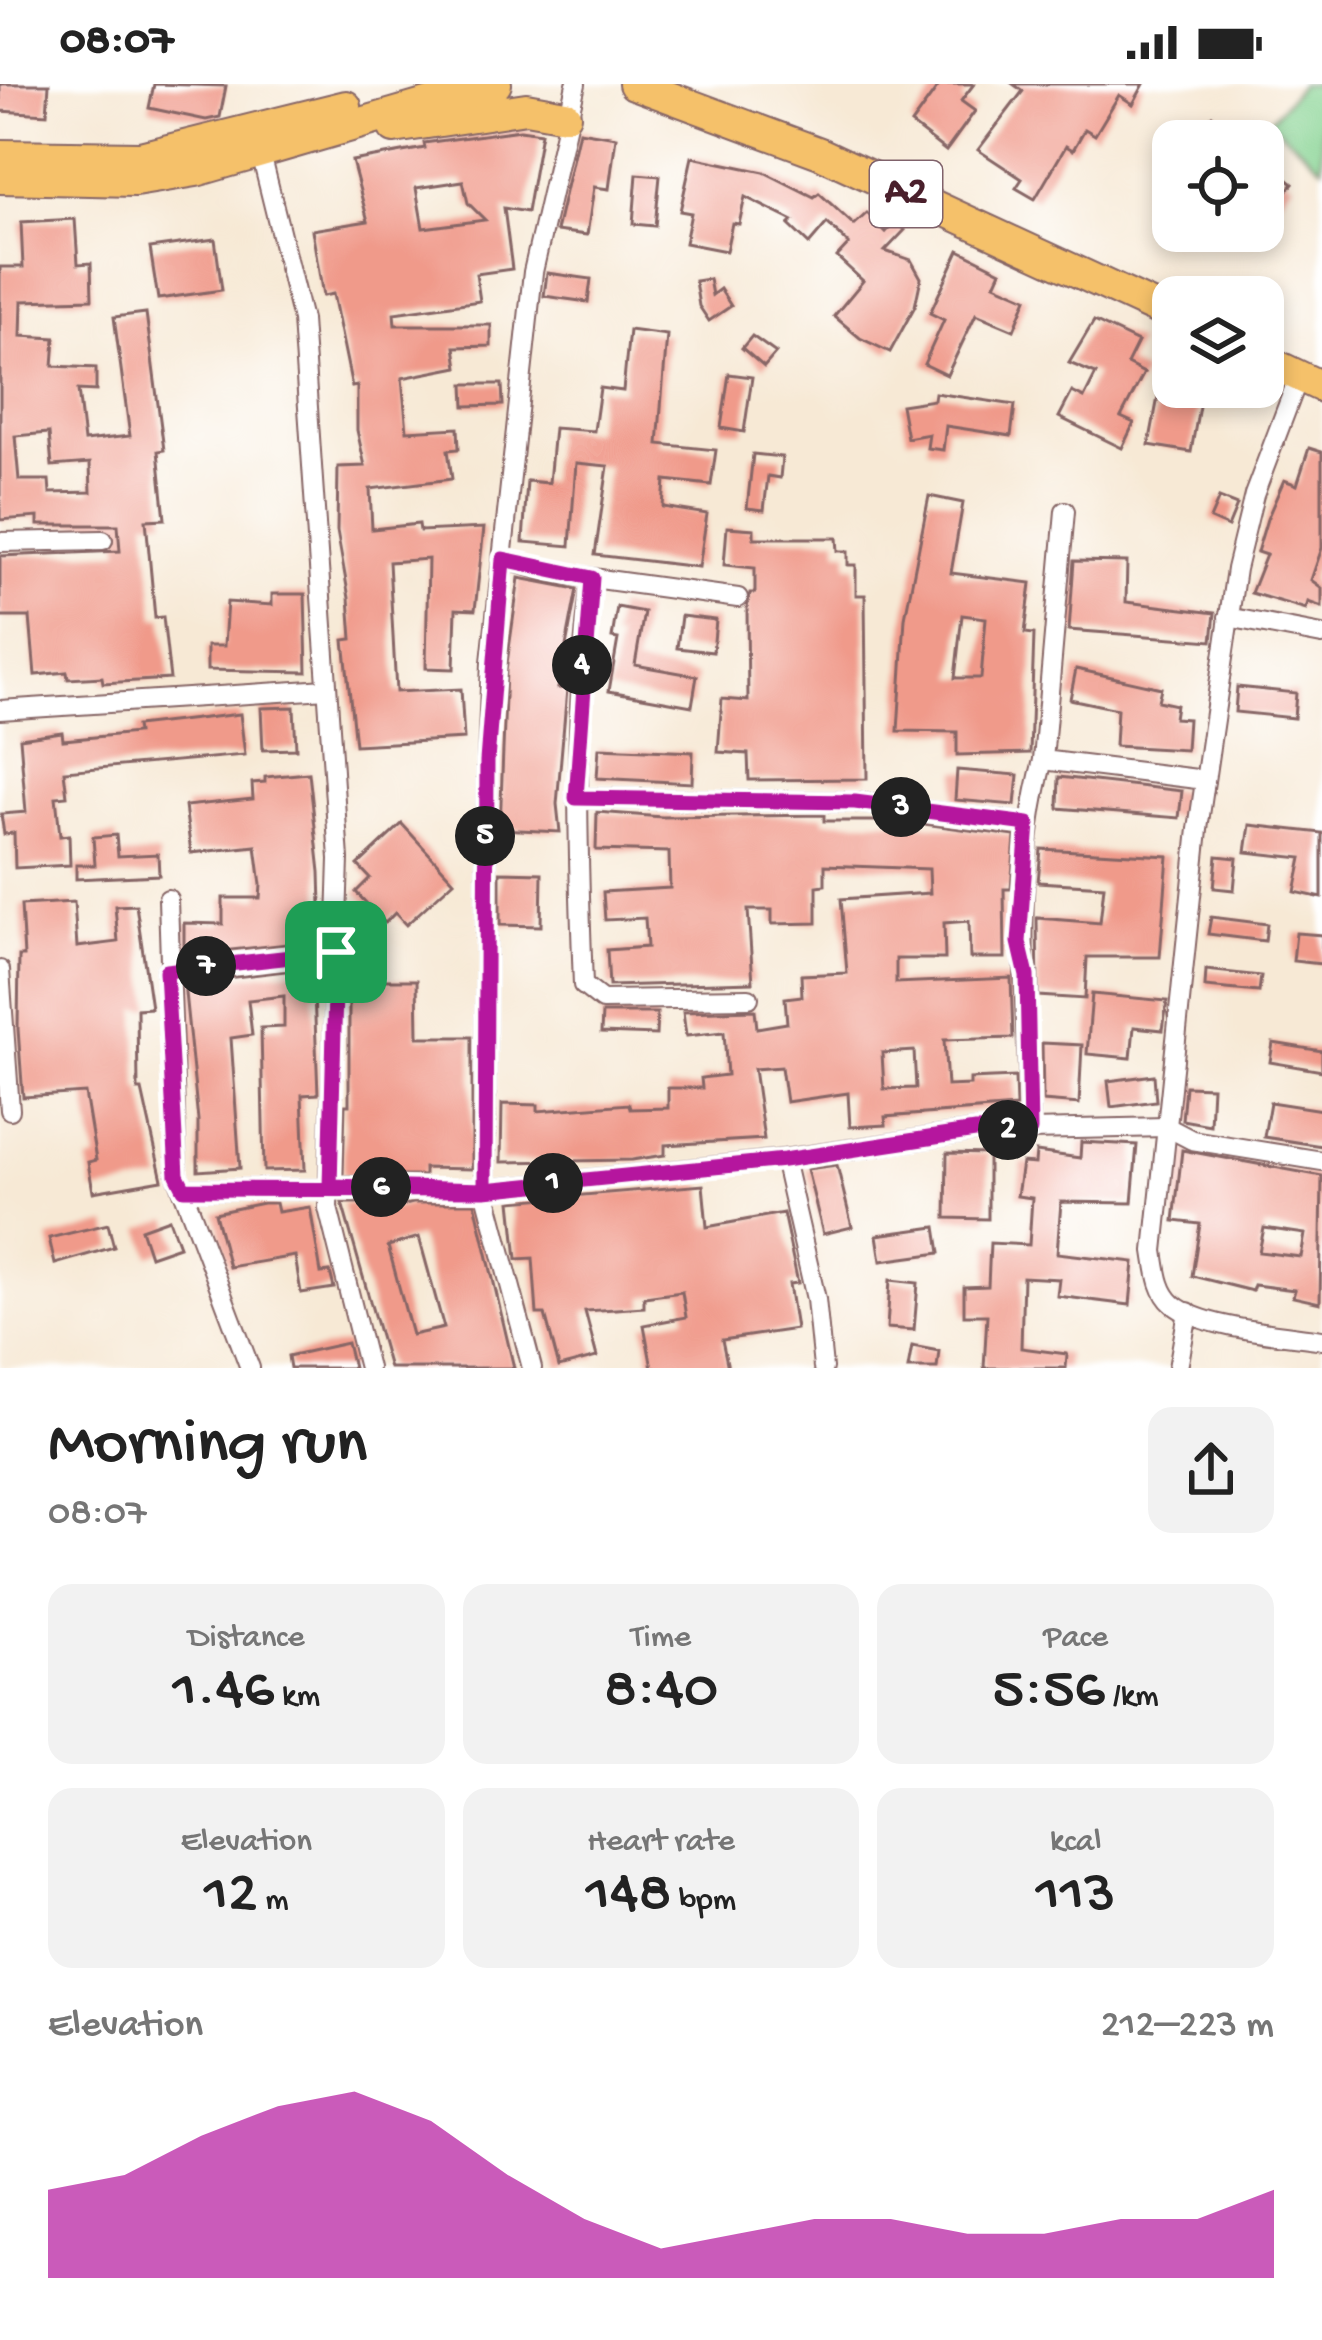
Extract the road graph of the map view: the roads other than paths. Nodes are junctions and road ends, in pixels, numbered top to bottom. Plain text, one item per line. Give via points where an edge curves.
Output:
1 (421, 84) edge
2 (496, 84) edge
3 (576, 84) edge
4 (634, 84) edge
5 (565, 115) junction
6 (371, 118) junction
7 (303, 130) junction
8 (261, 154) junction
9 (0, 155) edge
10 (0, 178) edge
11 (1152, 306) edge
12 (1311, 382) edge
13 (1065, 511) dead end
14 (104, 541) dead end
15 (0, 542) edge
16 (503, 559) junction
17 (592, 578) junction
18 (738, 598) dead end
19 (1228, 616) junction
20 (1322, 635) edge
21 (327, 689) junction
22 (0, 710) edge
23 (1043, 760) junction
24 (1205, 780) junction
25 (576, 798) junction
26 (1028, 824) junction
27 (167, 898) dead end
28 (336, 952) junction
29 (0, 970) edge
30 (166, 971) junction
31 (749, 998) dead end
32 (10, 1110) dead end
33 (1167, 1126) junction
34 (1030, 1130) junction
35 (784, 1160) junction
36 (1322, 1161) edge
37 (330, 1186) junction
38 (184, 1189) junction
39 (485, 1190) junction
40 (1188, 1312) junction
41 (1322, 1340) edge
42 (250, 1368) edge
43 (368, 1368) edge
44 (532, 1368) edge
45 (823, 1368) edge
46 (1178, 1368) edge

1 - 7 highway
2 - 6 highway
3 - 5 street
4 - 11 highway, A2 via 820,153
5 - 6 highway via 526,108 398,130
5 - 16 street via 533,272
6 - 7 highway
7 - 8 highway
7 - 9 highway via 140,157
8 - 10 highway via 135,181
8 - 21 street via 302,320
12 - 19 street via 1254,495
13 - 23 street
14 - 15 street
16 - 17 street
16 - 39 street via 485,828
17 - 18 street
17 - 25 street
19 - 20 street
19 - 24 street
21 - 22 street
21 - 28 street via 339,859
23 - 24 street
23 - 26 street
24 - 33 street
25 - 26 street via 855,802
25 - 31 street via 583,985 590,995
26 - 34 street via 1019,942 1027,976
27 - 30 street
28 - 30 street
28 - 37 street
29 - 32 street
30 - 38 street
33 - 34 street
33 - 36 street via 1192,1140
33 - 40 street via 1154,1251 1171,1303
34 - 35 street
35 - 39 street
35 - 45 street
37 - 38 street
37 - 39 street
37 - 43 street via 328,1208
38 - 42 street
39 - 44 street
40 - 41 street
40 - 46 street

